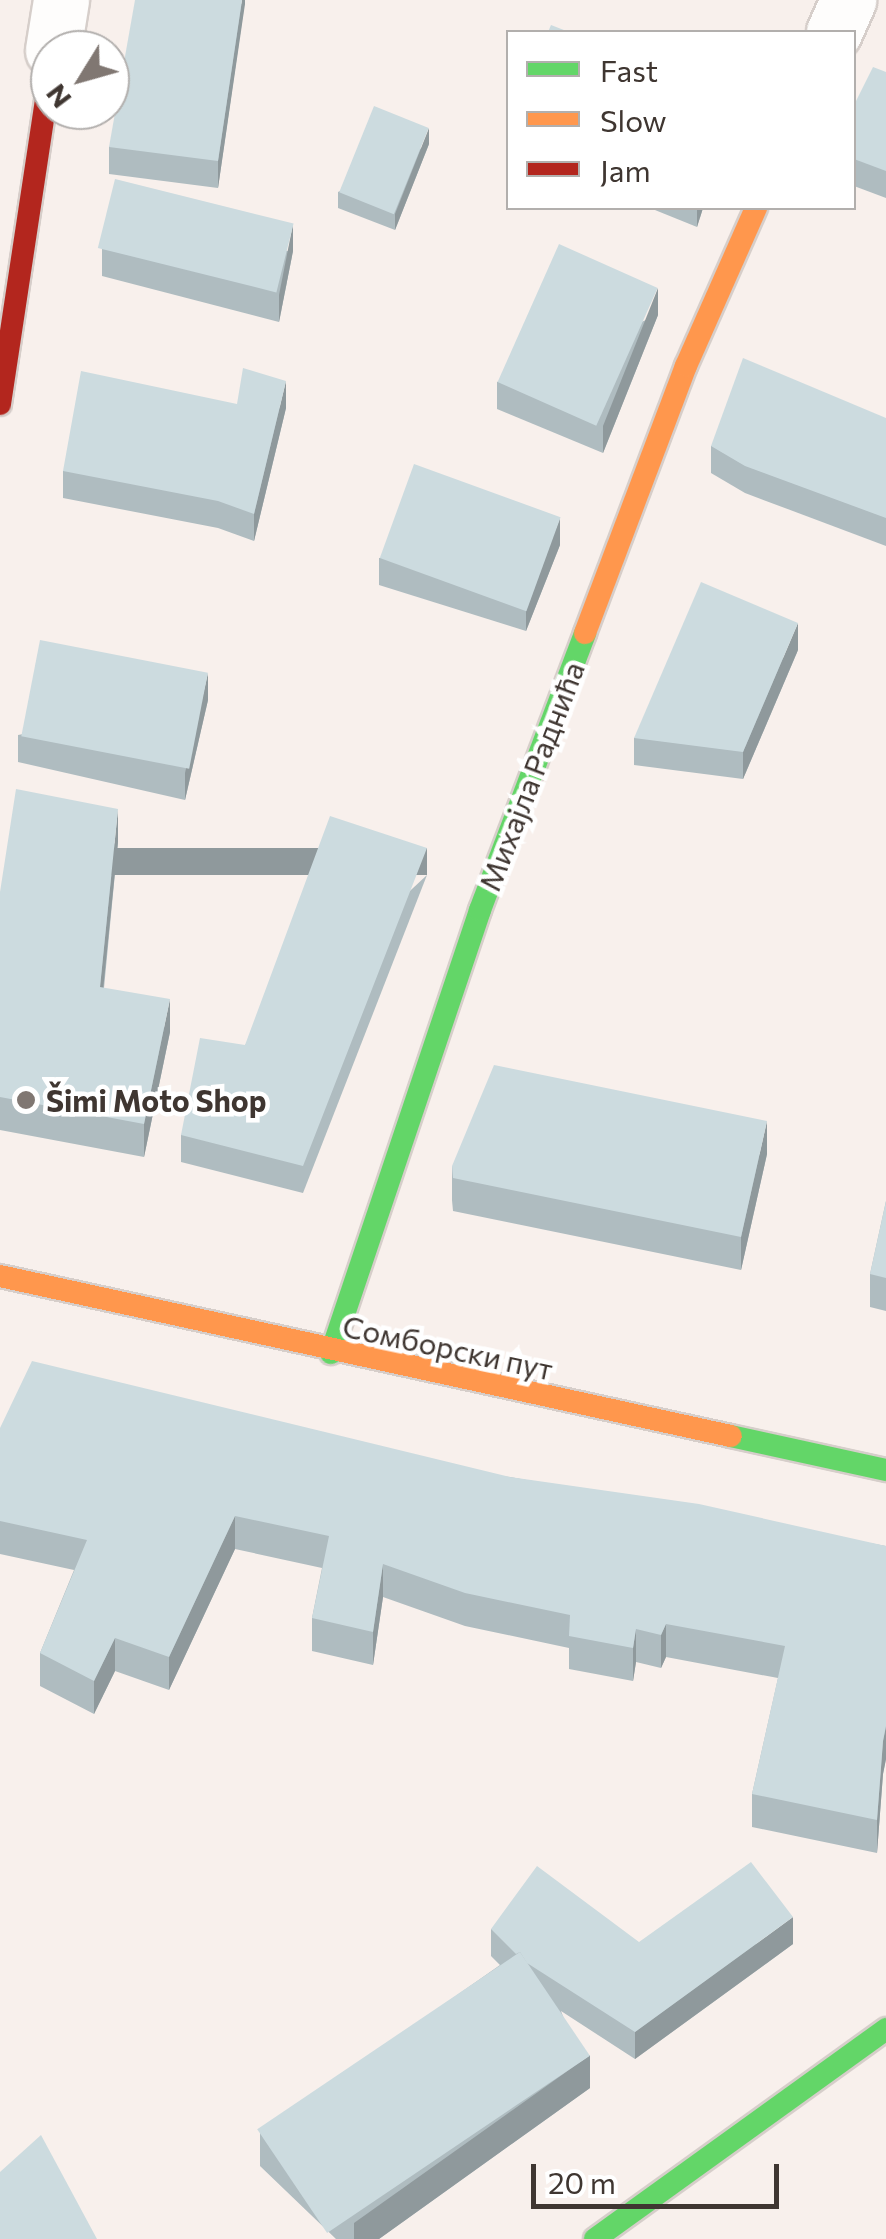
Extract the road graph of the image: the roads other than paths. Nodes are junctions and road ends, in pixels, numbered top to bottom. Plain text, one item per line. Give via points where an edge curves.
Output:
1 (61, 0) edge
2 (848, 0) edge
3 (56, 30) edge
4 (835, 30) edge
5 (41, 130) edge
6 (755, 210) edge
7 (0, 404) edge
8 (0, 1276) edge
9 (330, 1353) junction
10 (886, 1470) edge
11 (886, 2029) edge
12 (595, 2239) edge

1 - 3 street
2 - 4 street
5 - 7 street
6 - 9 street, Михајла Раднића via 686,366 480,910
8 - 9 street, Сомборски пут
9 - 10 street, Сомборски пут
11 - 12 street

